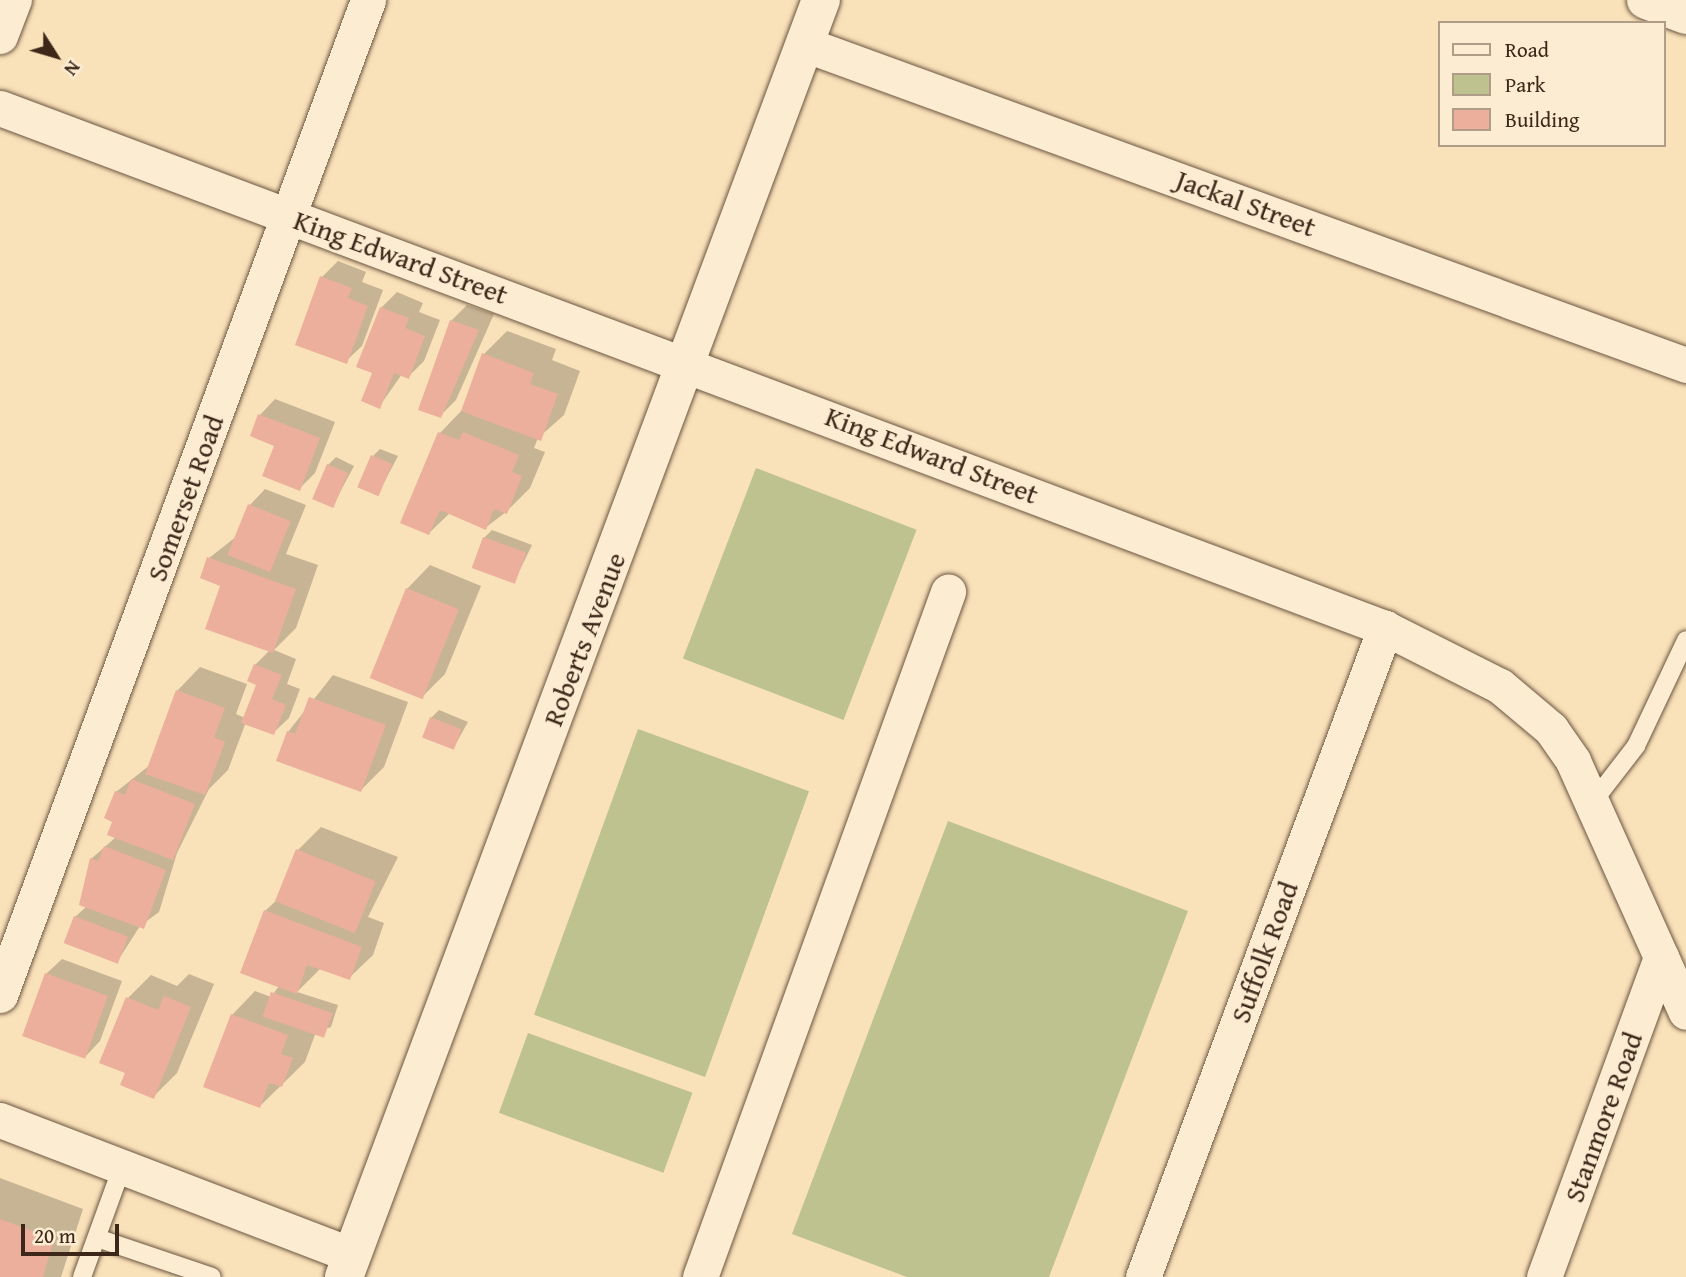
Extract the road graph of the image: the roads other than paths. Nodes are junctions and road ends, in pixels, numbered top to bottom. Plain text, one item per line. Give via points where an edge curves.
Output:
1 (14, 0) edge
2 (368, 0) edge
3 (821, 0) edge
4 (1646, 0) edge
5 (1686, 15) edge
6 (0, 36) edge
7 (804, 44) junction
8 (0, 108) edge
9 (290, 216) junction
10 (690, 362) junction
11 (1686, 365) edge
12 (948, 592) dead end
13 (1385, 628) junction
14 (1686, 639) edge
15 (1592, 803) junction
16 (1661, 957) junction
17 (0, 995) edge
18 (1686, 1012) edge
19 (0, 1120) edge
20 (122, 1167) junction
21 (97, 1238) junction
22 (348, 1266) edge
23 (82, 1277) edge
24 (212, 1277) edge
25 (700, 1277) edge
26 (1143, 1277) edge
27 (1544, 1277) edge

1 - 6 street
2 - 9 street, Somerset Road
3 - 7 main road, Roberts Avenue
4 - 5 main road
7 - 10 main road, Roberts Avenue
7 - 11 street, Jackal Street
8 - 9 street, King Edward Street
9 - 10 street, King Edward Street
9 - 17 street, Somerset Road
10 - 13 street, King Edward Street
10 - 22 main road, Roberts Avenue
12 - 25 street
13 - 15 street, King Edward Street via 1525,704 1573,761
13 - 26 street, Suffolk Road
14 - 15 lane via 1636,746
15 - 16 street, King Edward Street
16 - 18 street, King Edward Street
16 - 27 street, Stanmore Road
19 - 20 street
20 - 21 lane
20 - 22 street
21 - 23 lane
21 - 24 lane

